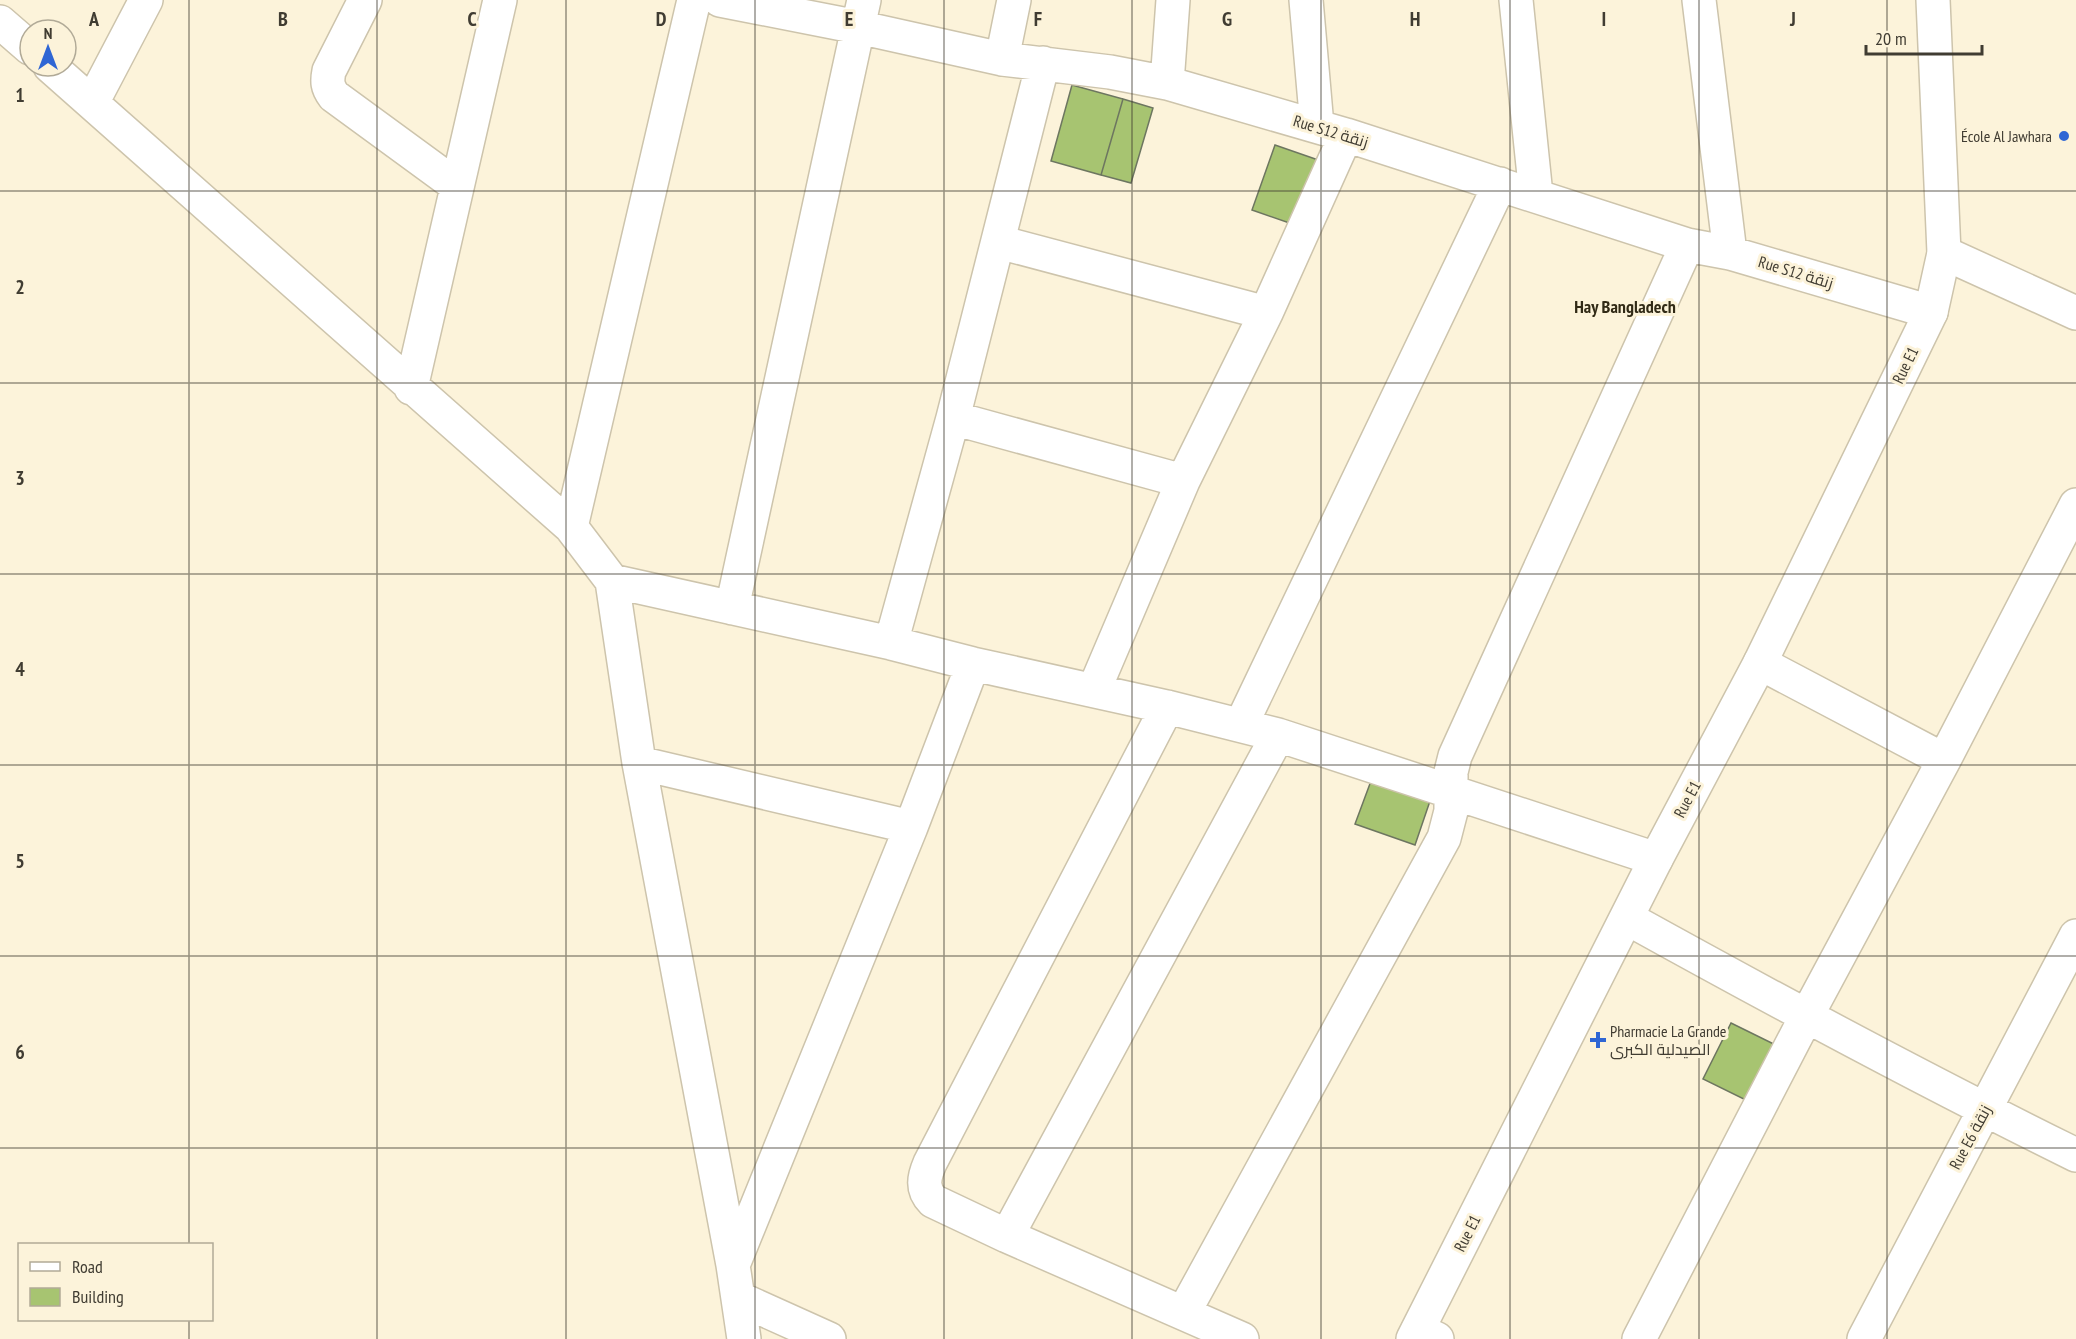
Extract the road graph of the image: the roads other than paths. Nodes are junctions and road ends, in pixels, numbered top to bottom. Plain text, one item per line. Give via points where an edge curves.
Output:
1 (146, 0) edge
2 (365, 0) edge
3 (500, 0) edge
4 (694, 0) edge
5 (720, 0) edge
6 (1014, 0) edge
7 (1173, 0) edge
8 (1306, 0) edge
9 (1516, 0) edge
10 (1699, 0) edge
11 (1933, 0) edge
12 (861, 13) edge
13 (0, 22) edge
14 (18, 38) edge
15 (1002, 58) junction
16 (1043, 63) junction
17 (64, 78) edge
18 (1167, 84) junction
19 (92, 103) junction
20 (1332, 130) junction
21 (1500, 184) junction
22 (457, 186) junction
23 (1536, 195) junction
24 (999, 242) junction
25 (1687, 244) junction
26 (1730, 253) junction
27 (1944, 253) junction
28 (1930, 312) junction
29 (1266, 313) junction
30 (2076, 314) edge
31 (411, 388) junction
32 (953, 418) junction
33 (1183, 481) junction
34 (2072, 522) edge
35 (571, 527) junction
36 (612, 581) junction
37 (732, 608) junction
38 (891, 643) junction
39 (1760, 663) junction
40 (973, 664) junction
41 (1094, 690) junction
42 (1167, 707) junction
43 (1241, 725) junction
44 (1278, 735) junction
45 (1944, 760) junction
46 (639, 764) junction
47 (1452, 792) junction
48 (911, 827) junction
49 (1656, 859) junction
50 (1627, 918) junction
51 (2076, 936) edge
52 (1806, 1017) junction
53 (1984, 1110) junction
54 (2076, 1155) edge
55 (1007, 1236) junction
56 (733, 1264) junction
57 (738, 1298) junction
58 (1184, 1312) junction
59 (1423, 1336) edge
60 (744, 1339) edge
61 (830, 1339) edge
62 (1242, 1339) edge
63 (1639, 1339) edge
64 (1864, 1339) edge

1 - 19 street
2 - 22 street via 329,71 328,89
3 - 22 street
4 - 35 street
5 - 12 street, Rue S12 زنقة
6 - 15 street
7 - 18 street
8 - 20 street
9 - 23 street
10 - 26 street
11 - 27 street, Rue E1
12 - 15 street, Rue S12 زنقة
12 - 37 street
13 - 14 street
15 - 16 street, Rue S12 زنقة
16 - 18 street, Rue S12 زنقة
16 - 24 street
17 - 19 street
18 - 20 street, Rue S12 زنقة
19 - 31 street
20 - 21 street, Rue S12 زنقة
20 - 29 street
21 - 23 street, Rue S12 زنقة
21 - 43 street
22 - 31 street
23 - 25 street, Rue S12 زنقة
24 - 29 street
24 - 32 street
25 - 26 street, Rue S12 زنقة
25 - 47 street via 1455,756
26 - 28 street, Rue S12 زنقة
27 - 28 street, Rue E1
27 - 30 street
28 - 39 street, Rue E1
29 - 33 street
31 - 35 street
32 - 33 street
32 - 38 street
33 - 41 street
34 - 45 street
35 - 36 street
36 - 37 street
36 - 46 street
37 - 38 street
38 - 40 street
39 - 45 street
39 - 49 street, Rue E1
40 - 41 street
40 - 48 street
41 - 42 street
42 - 43 street
42 - 55 street via 926,1174 924,1187 933,1201
43 - 44 street
44 - 47 street
44 - 55 street
45 - 52 street
46 - 48 street
46 - 56 street
47 - 49 street
47 - 58 street via 1444,838
48 - 56 street
49 - 50 street, Rue E1
50 - 52 street
50 - 59 street, Rue E1
51 - 53 street, Rue E6 زنقة
52 - 53 street
52 - 63 street
53 - 54 street
53 - 64 street, Rue E6 زنقة
55 - 58 street
56 - 57 street
57 - 60 street
57 - 61 street
58 - 62 street

